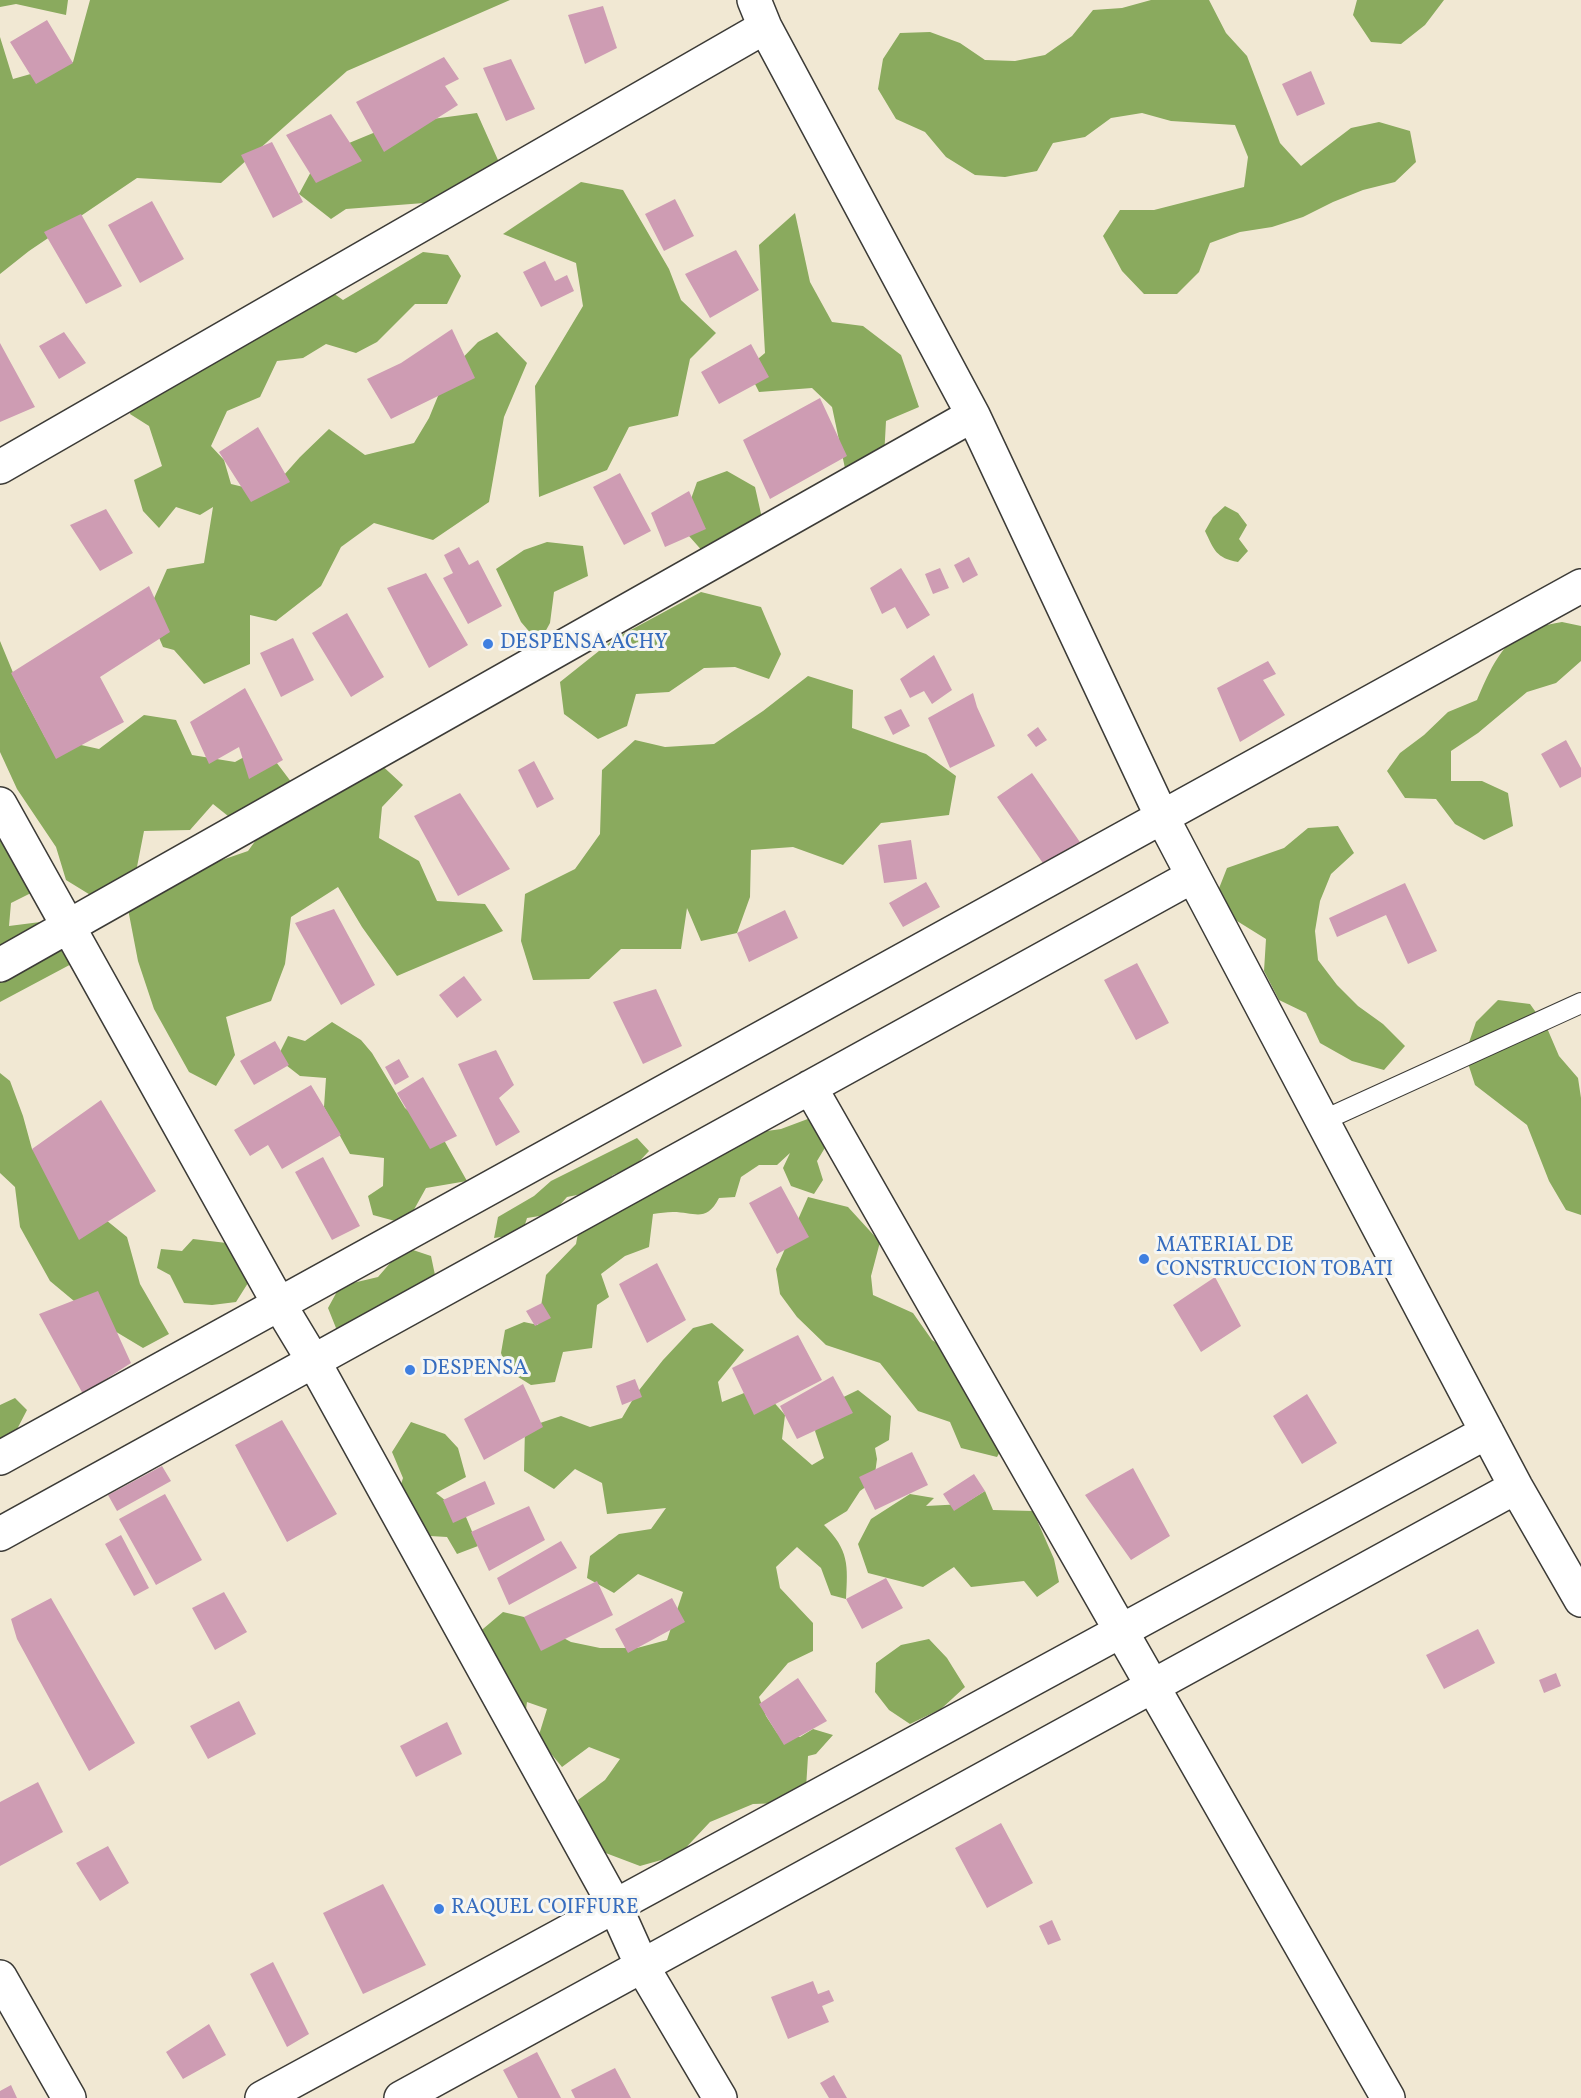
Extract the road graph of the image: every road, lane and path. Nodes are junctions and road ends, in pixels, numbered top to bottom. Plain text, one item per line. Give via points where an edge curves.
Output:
1 (759, 14) edge
2 (973, 415) junction
3 (0, 467) edge
4 (1581, 586) edge
5 (0, 804) edge
6 (1162, 817) junction
7 (1193, 876) junction
8 (68, 927) junction
9 (0, 965) edge
10 (1581, 1003) edge
11 (810, 1087) junction
12 (1322, 1121) junction
13 (279, 1304) junction
14 (314, 1362) junction
15 (1487, 1432) junction
16 (0, 1458) edge
17 (1516, 1487) junction
18 (0, 1534) edge
19 (1581, 1600) edge
20 (1121, 1631) junction
21 (1152, 1686) junction
22 (615, 1906) junction
23 (642, 1966) junction
24 (0, 1977) edge
25 (69, 2098) edge
26 (262, 2098) edge
27 (401, 2098) edge
28 (720, 2098) edge
29 (1388, 2098) edge

1 - 2 street
1 - 3 street
2 - 6 street
2 - 8 street
4 - 6 street
5 - 8 street
6 - 7 street
6 - 13 street
7 - 11 street
7 - 12 street
8 - 9 street
8 - 13 street
10 - 12 lane
11 - 14 street
11 - 20 street
12 - 15 street
13 - 14 street
13 - 16 street
14 - 18 street
14 - 22 street
15 - 17 street
15 - 20 street
17 - 19 street
17 - 21 street
20 - 21 street
20 - 22 street
21 - 23 street
21 - 29 street
22 - 23 street
22 - 26 street
23 - 27 street
23 - 28 street
24 - 25 street

